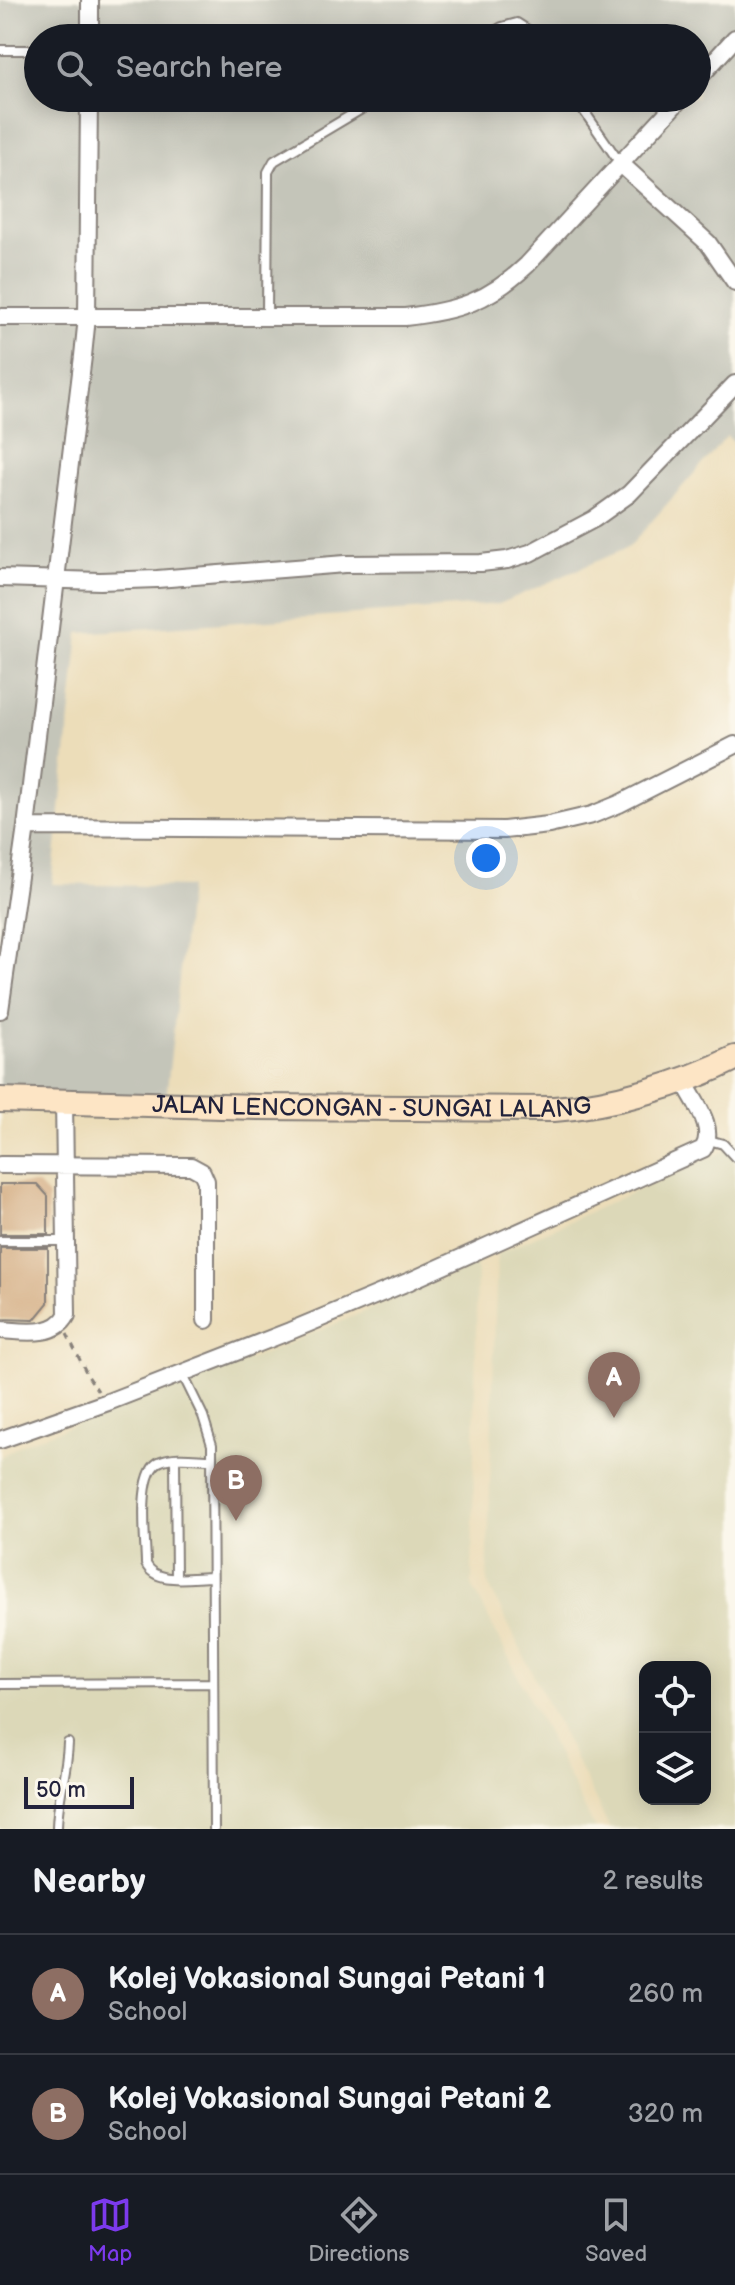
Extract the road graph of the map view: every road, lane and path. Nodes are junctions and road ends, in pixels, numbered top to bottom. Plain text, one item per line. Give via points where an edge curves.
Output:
1 (90, 0) edge
2 (90, 24) edge
3 (735, 38) edge
4 (0, 50) edge
5 (24, 50) edge
6 (711, 65) edge
7 (89, 112) edge
8 (356, 112) edge
9 (585, 112) edge
10 (668, 112) edge
11 (621, 164) junction
12 (735, 282) edge
13 (267, 316) junction
14 (0, 317) edge
15 (87, 317) junction
16 (735, 384) edge
17 (0, 578) edge
18 (56, 579) junction
19 (735, 745) edge
20 (26, 827) junction
21 (0, 1010) edge
22 (735, 1058) edge
23 (683, 1080) junction
24 (0, 1100) edge
25 (64, 1101) junction
26 (709, 1140) junction
27 (735, 1157) edge
28 (0, 1165) edge
29 (64, 1165) junction
30 (0, 1241) edge
31 (66, 1241) junction
32 (206, 1320) dead end
33 (62, 1324) junction
34 (0, 1330) edge
35 (182, 1373) junction
36 (108, 1402) junction
37 (0, 1440) edge
38 (175, 1459) junction
39 (212, 1459) junction
40 (176, 1577) junction
41 (211, 1577) junction
42 (212, 1683) junction
43 (0, 1684) edge
44 (68, 1743) dead end
45 (57, 1829) edge
46 (214, 1829) edge

1 - 2 street
3 - 6 street
4 - 5 lane
7 - 15 street
8 - 13 lane via 274,161 268,172
9 - 11 lane
10 - 11 street
11 - 12 street via 708,243
11 - 13 street via 527,265 483,299 436,314 405,317
13 - 15 street
14 - 15 street
15 - 18 street
16 - 18 street via 629,494 594,519 507,560 345,564 157,579
17 - 18 street
18 - 20 street
19 - 20 street via 619,804 549,825 504,830
20 - 21 street
22 - 23 street, JALAN LENCONGAN - SUNGAI LALANG
23 - 25 street, JALAN LENCONGAN - SUNGAI LALANG via 588,1105 538,1110
23 - 26 street
24 - 25 street, JALAN LENCONGAN - SUNGAI LALANG
25 - 29 street
26 - 27 lane via 723,1144
26 - 35 street via 703,1149 410,1281
28 - 29 street
29 - 31 street
29 - 32 street via 191,1166 202,1172
30 - 31 lane
31 - 33 street via 67,1315
33 - 34 street via 43,1331
33 - 36 path via 88,1376
35 - 36 street
35 - 39 lane via 209,1431
36 - 37 street
38 - 39 lane
38 - 40 lane
38 - 40 lane via 152,1465 146,1477 145,1511 150,1573
39 - 41 lane
40 - 41 lane
41 - 42 lane
42 - 43 lane
42 - 46 lane
44 - 45 lane

